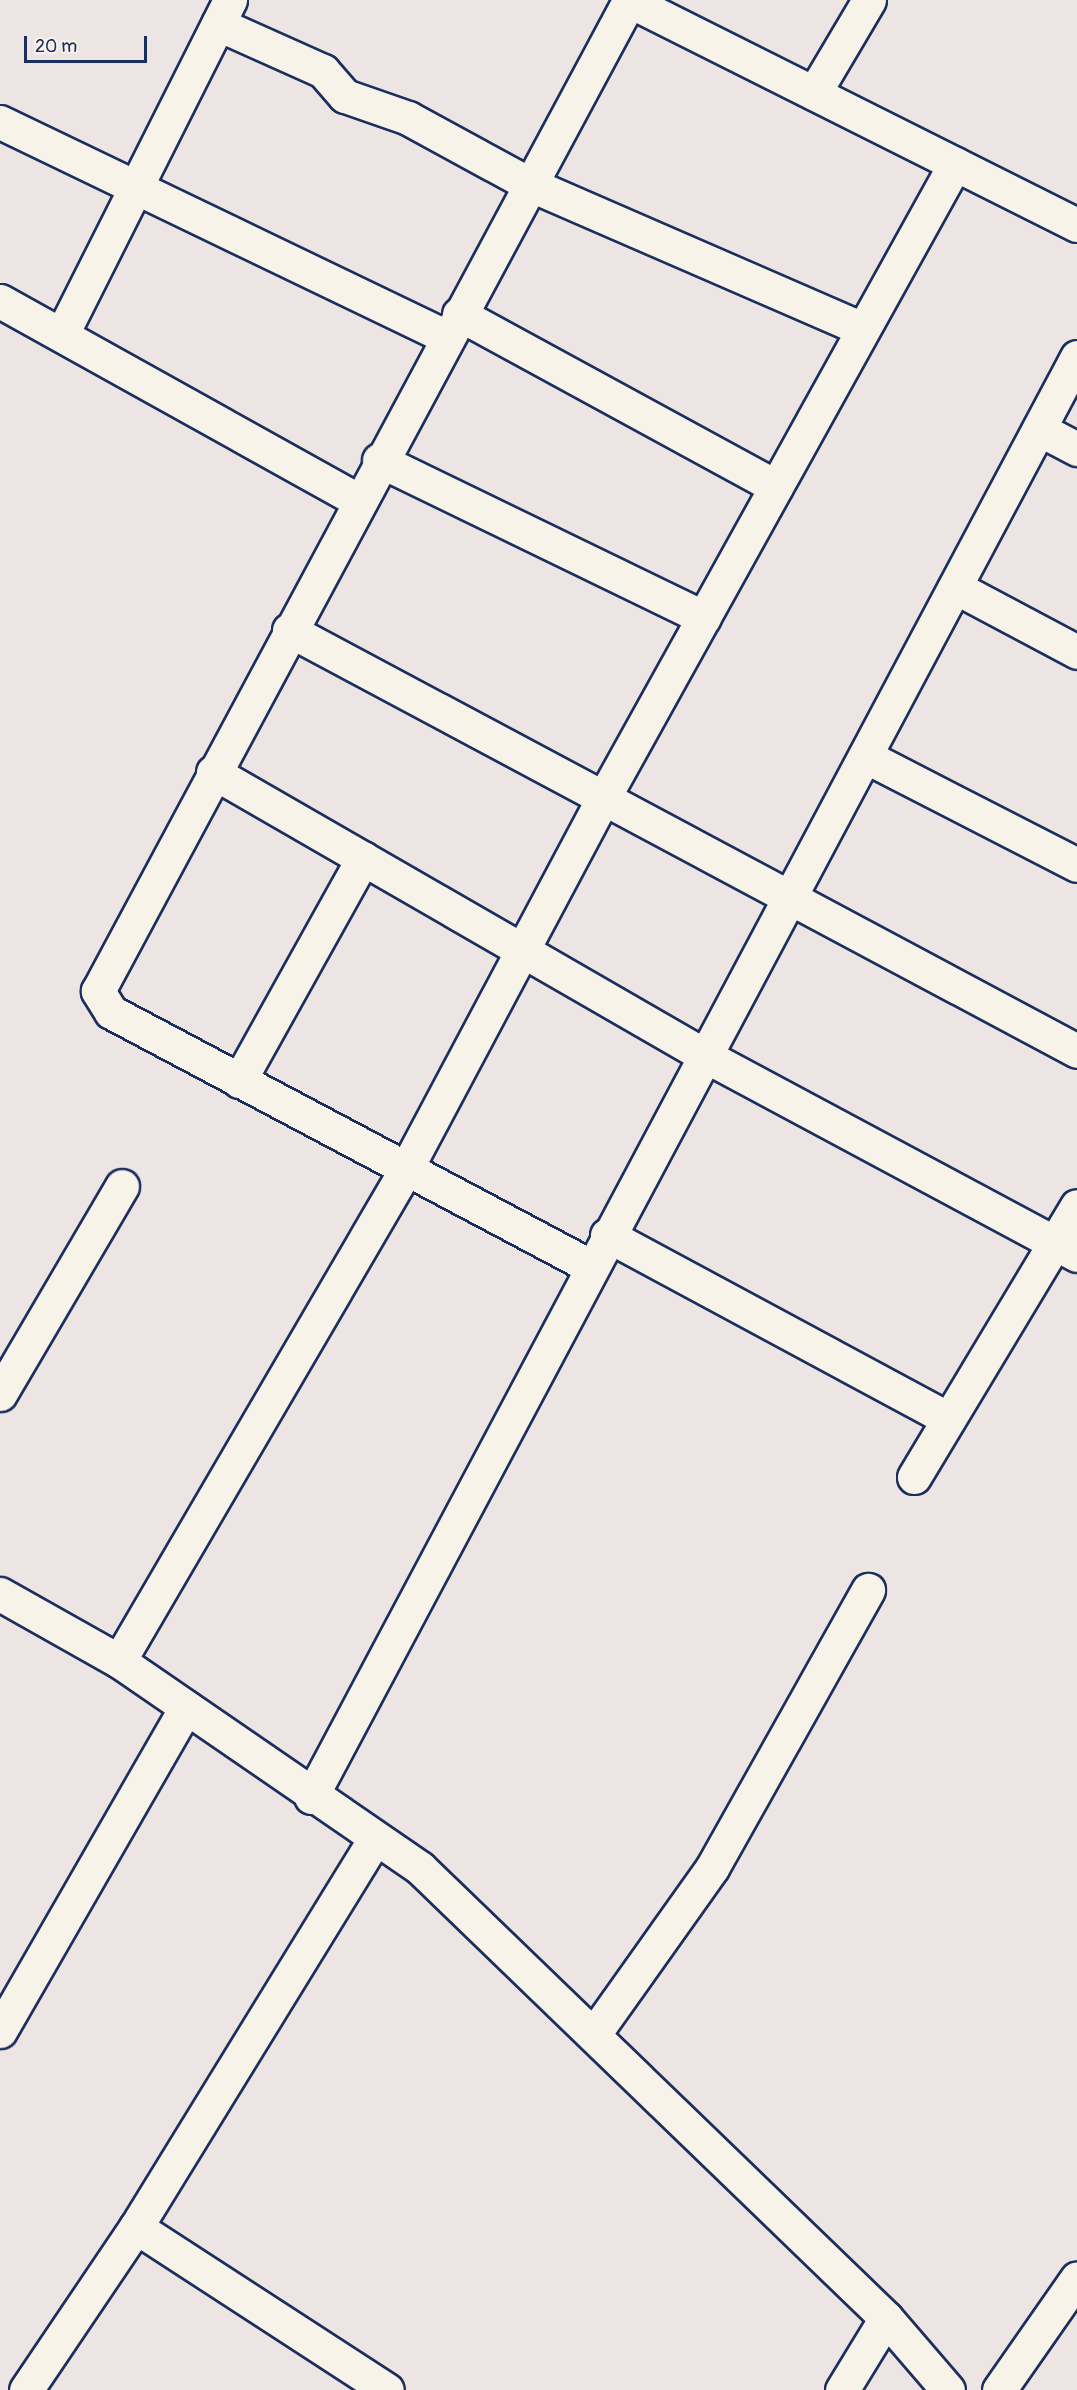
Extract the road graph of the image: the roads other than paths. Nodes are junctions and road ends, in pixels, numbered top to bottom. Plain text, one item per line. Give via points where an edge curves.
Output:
1 (628, 0) edge
2 (869, 0) edge
3 (664, 8) edge
4 (224, 12) edge
5 (814, 93) junction
6 (0, 122) edge
7 (955, 164) junction
8 (530, 184) junction
9 (135, 188) junction
10 (1077, 225) edge
11 (0, 301) edge
12 (452, 326) junction
13 (863, 329) junction
14 (62, 334) junction
15 (1077, 357) edge
16 (1039, 429) junction
17 (1077, 449) edge
18 (379, 460) junction
19 (776, 487) junction
20 (358, 500) junction
21 (955, 587) junction
22 (704, 618) junction
23 (289, 630) junction
24 (1077, 652) edge
25 (865, 756) junction
26 (213, 772) junction
27 (604, 797) junction
28 (363, 858) junction
29 (1077, 865) edge
30 (790, 897) junction
31 (525, 951) junction
32 (1077, 1051) edge
33 (704, 1055) junction
34 (239, 1081) junction
35 (405, 1172) junction
36 (122, 1186) dead end
37 (1077, 1206) edge
38 (607, 1235) junction
39 (1066, 1249) edge
40 (591, 1266) junction
41 (0, 1394) edge
42 (948, 1419) junction
43 (914, 1477) dead end
44 (868, 1590) dead end
45 (0, 1594) edge
46 (119, 1661) junction
47 (186, 1708) junction
48 (311, 1797) junction
49 (375, 1839) junction
50 (0, 2031) edge
51 (594, 2034) junction
52 (136, 2227) junction
53 (1077, 2278) edge
54 (886, 2318) junction
55 (26, 2390) edge
56 (387, 2390) edge
57 (842, 2390) edge
58 (948, 2390) edge
59 (999, 2390) edge

1 - 3 street
1 - 8 street
2 - 5 street
3 - 5 street
4 - 8 street via 323,71 345,96 408,118
4 - 9 street
5 - 7 street
6 - 9 street
7 - 10 street
7 - 13 street
8 - 12 street
8 - 13 street
9 - 12 street
9 - 14 street
11 - 14 street
12 - 18 street
12 - 19 street
13 - 19 street
14 - 20 street
15 - 16 street
16 - 17 street
16 - 21 street
18 - 20 street
18 - 22 street
19 - 22 street
20 - 23 street
21 - 24 street
21 - 25 street
22 - 27 street
23 - 26 street
23 - 27 street
25 - 29 street
25 - 30 street
26 - 28 street
26 - 34 street via 103,976 99,997 111,1012
27 - 30 street
27 - 31 street
28 - 31 street
28 - 34 street
30 - 32 street
30 - 33 street
31 - 33 street
31 - 35 street
33 - 38 street
33 - 39 street
34 - 35 street
35 - 40 street
35 - 46 street
36 - 41 street
37 - 39 street
38 - 40 street
38 - 42 street
39 - 42 street
40 - 48 street
42 - 43 street
44 - 51 street via 712,1868
45 - 46 street
46 - 47 street
47 - 48 street
47 - 50 street
48 - 49 street
49 - 51 street via 420,1868
49 - 52 street
51 - 54 street
52 - 55 street
52 - 56 street
53 - 59 street
54 - 57 street
54 - 58 street

